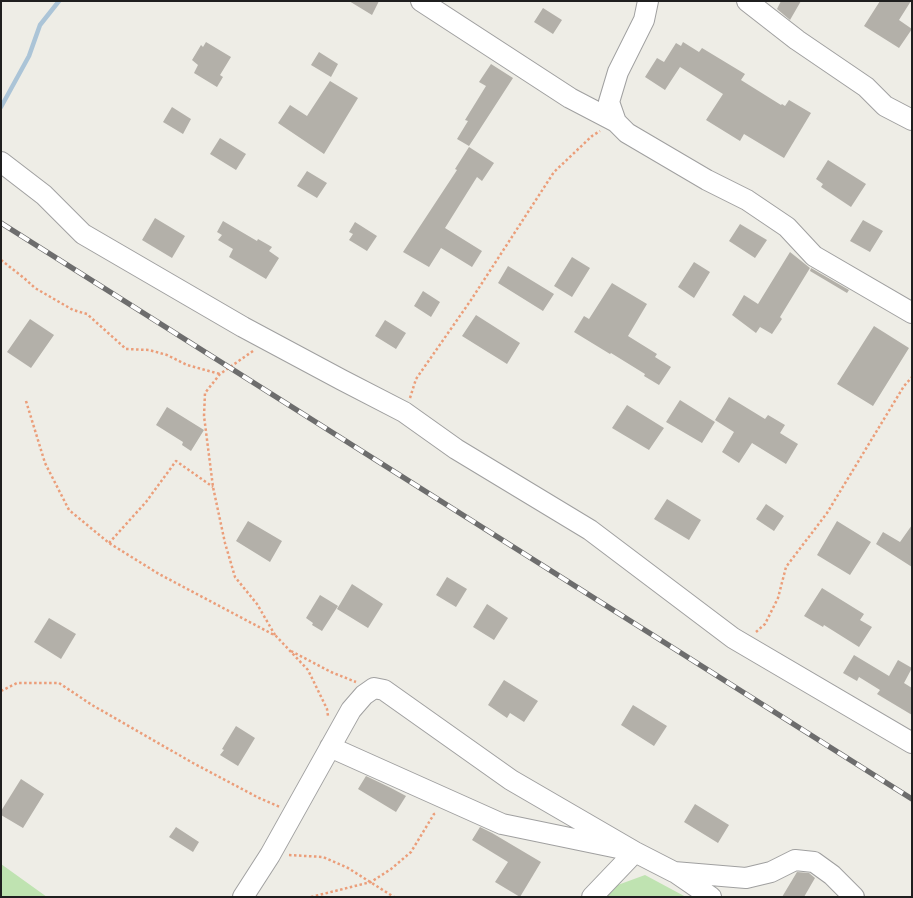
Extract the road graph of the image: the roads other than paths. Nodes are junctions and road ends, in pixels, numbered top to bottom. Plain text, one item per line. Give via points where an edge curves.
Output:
1 (421, 1) edge
2 (648, 1) edge
3 (747, 1) edge
4 (912, 120) edge
5 (616, 122) junction
6 (1, 162) edge
7 (912, 313) edge
8 (912, 743) edge
9 (330, 747) junction
10 (635, 852) junction
11 (674, 872) junction
12 (243, 897) edge
13 (592, 897) edge
14 (711, 897) edge
15 (854, 897) edge

1 - 5 street via 570,98
2 - 5 street via 644,20 618,72 609,102
3 - 4 street via 866,87 885,106
5 - 7 street via 627,133 747,200 787,227 814,256
6 - 8 street via 44,195 83,234 277,345 404,412 456,449 590,530 733,638
9 - 10 street via 502,824
9 - 10 street via 351,710 364,695 374,688 384,690 512,780
9 - 12 street
10 - 11 street
10 - 13 street
11 - 14 street
11 - 15 street via 746,878 771,872 795,860 814,862

